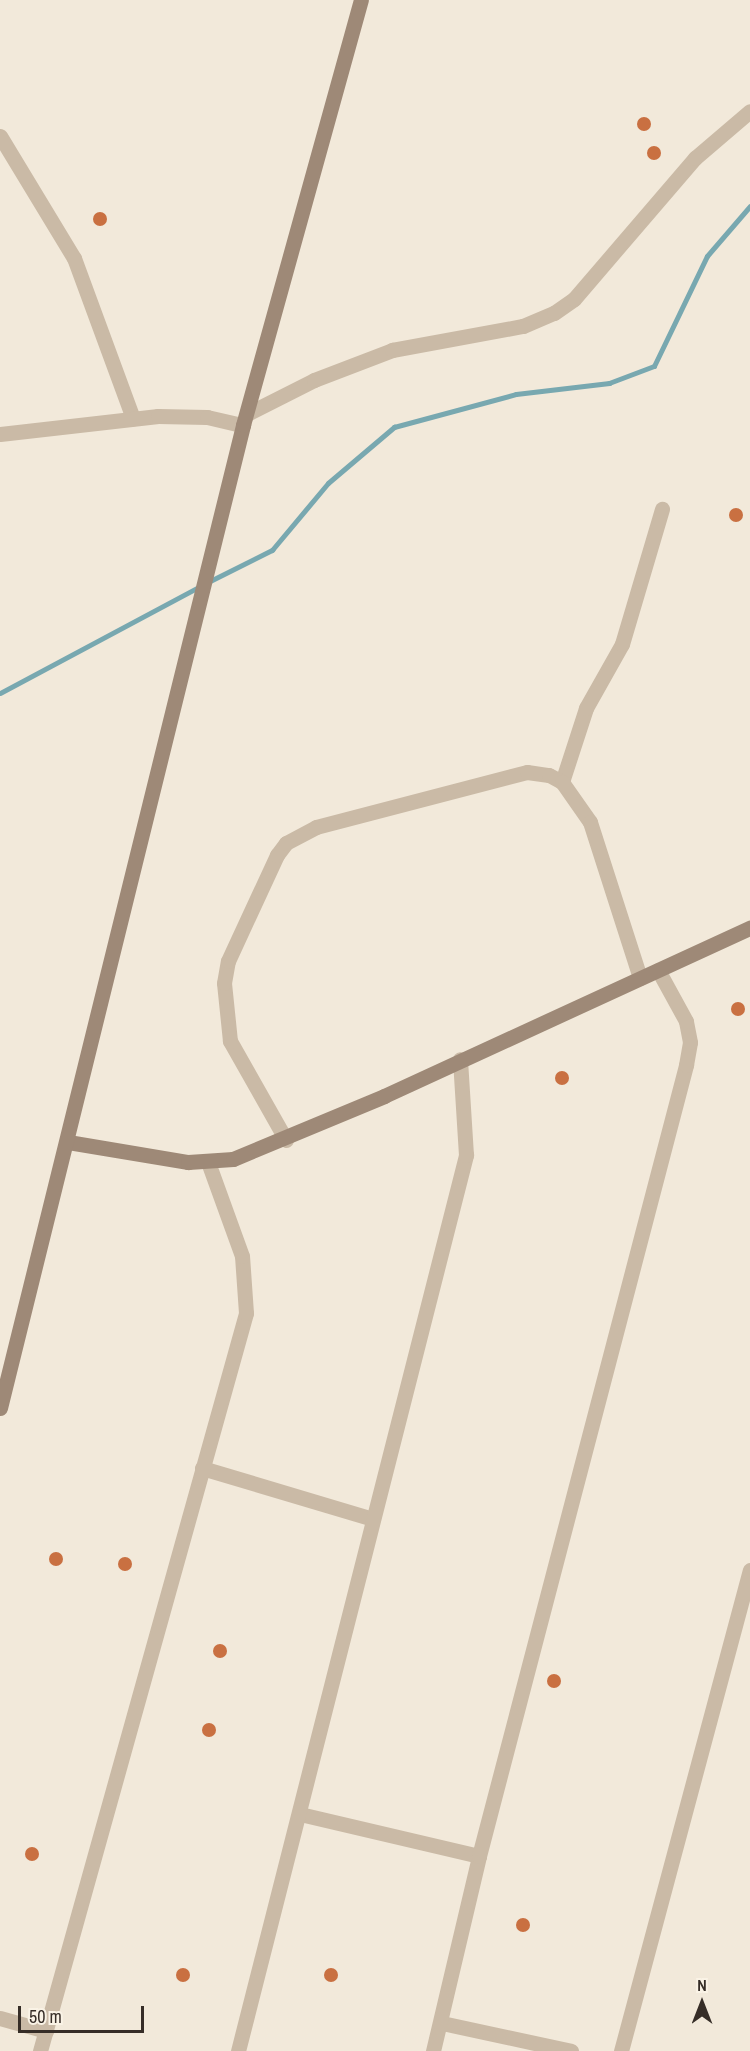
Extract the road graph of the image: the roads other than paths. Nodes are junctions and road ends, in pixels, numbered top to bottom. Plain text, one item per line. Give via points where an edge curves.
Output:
1 (361, 0) edge
2 (750, 111) edge
3 (0, 136) edge
4 (133, 418) junction
5 (245, 419) junction
6 (0, 434) edge
7 (662, 509) dead end
8 (562, 782) junction
9 (750, 928) edge
10 (658, 970) junction
11 (640, 978) junction
12 (460, 1059) junction
13 (286, 1140) junction
14 (68, 1142) junction
15 (208, 1162) junction
16 (0, 1405) edge
17 (202, 1468) junction
18 (373, 1520) junction
19 (750, 1570) edge
20 (300, 1814) junction
21 (479, 1856) junction
22 (0, 2018) edge
23 (442, 2024) junction
24 (46, 2031) junction
25 (40, 2051) edge
26 (238, 2051) edge
27 (433, 2051) edge
28 (571, 2051) edge
29 (621, 2051) edge

1 - 5 street
2 - 5 street via 695,158 574,299 554,313 523,326 392,350 315,380
3 - 4 street via 74,258
4 - 5 street
4 - 6 street
5 - 14 street
7 - 8 street via 622,644 586,708
8 - 11 street via 590,822
8 - 13 street via 527,772 375,808 316,827 286,843 263,882 228,961 224,983 230,1041
9 - 10 street
10 - 11 street
10 - 21 street via 686,1021 690,1042 686,1065
11 - 12 street
12 - 13 street
12 - 18 street via 466,1155
13 - 15 street via 233,1159
14 - 15 street
14 - 16 street
15 - 17 street via 242,1256 247,1286 246,1312
17 - 18 street
17 - 24 street
18 - 20 street
19 - 29 street
20 - 21 street
20 - 26 street
21 - 23 street
22 - 24 street
23 - 27 street
23 - 28 street
24 - 25 street

